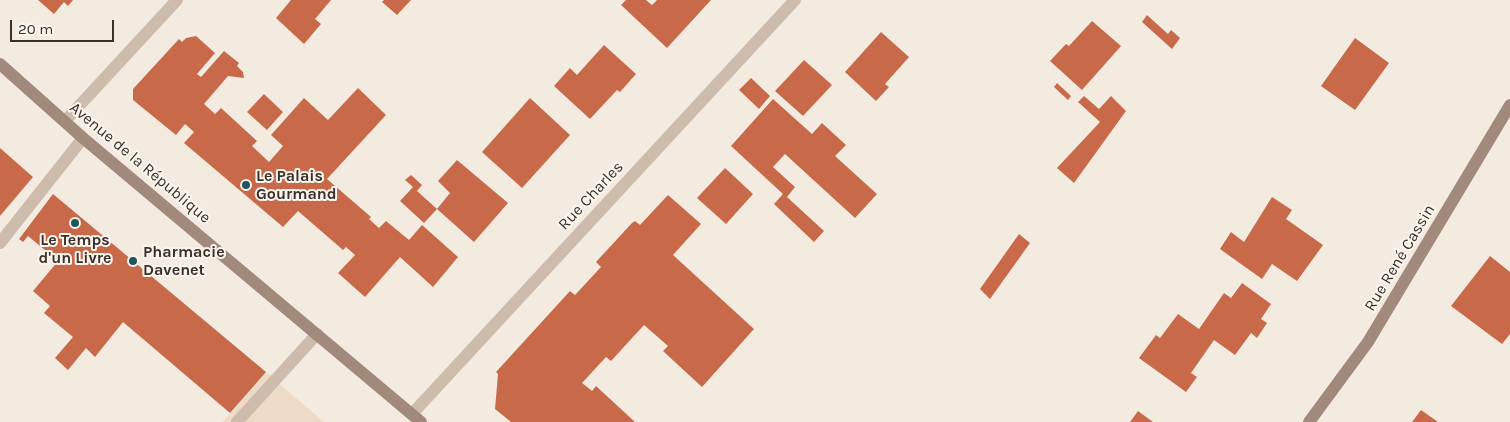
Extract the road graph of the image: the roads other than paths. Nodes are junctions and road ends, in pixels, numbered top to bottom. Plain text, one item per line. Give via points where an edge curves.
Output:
1 (177, 0) edge
2 (795, 0) edge
3 (0, 64) edge
4 (1510, 105) edge
5 (65, 122) junction
6 (83, 138) junction
7 (0, 243) edge
8 (317, 334) junction
9 (417, 418) edge
10 (237, 422) edge
11 (1309, 422) edge

1 - 5 street
2 - 9 street, Rue Charles
3 - 5 main road, Avenue de la République
4 - 11 main road, Rue René Cassin via 1368,342
5 - 6 main road, Avenue de la République
6 - 7 street
6 - 8 main road, Avenue de la République
8 - 9 main road, Avenue de la République
8 - 10 street

